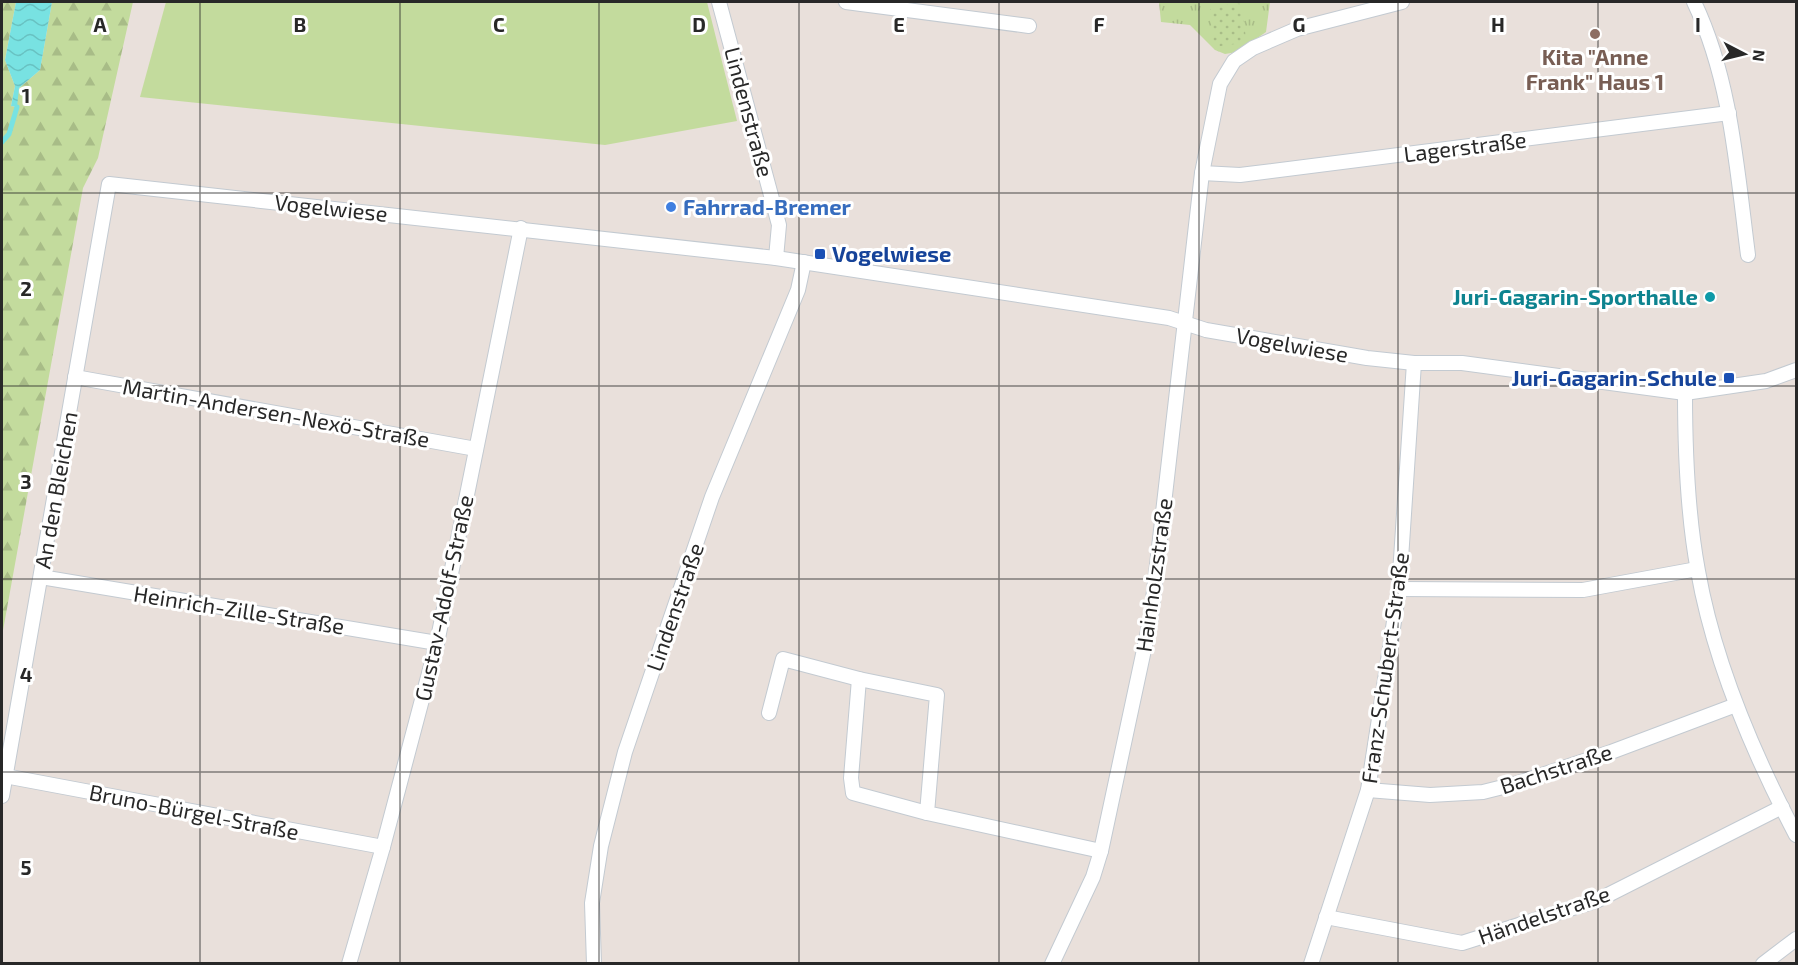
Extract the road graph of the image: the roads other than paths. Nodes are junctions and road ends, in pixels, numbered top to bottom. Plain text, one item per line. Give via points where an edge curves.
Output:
1 (719, 2) edge
2 (846, 2) edge
3 (1402, 2) edge
4 (1694, 2) edge
5 (1029, 26) dead end
6 (1729, 113) junction
7 (1202, 173) junction
8 (109, 184) joint
9 (521, 228) junction
10 (1748, 255) dead end
11 (777, 258) junction
12 (804, 262) junction
13 (1185, 322) junction
14 (1414, 363) junction
15 (1797, 370) edge
16 (75, 377) junction
17 (1685, 393) junction
18 (476, 449) junction
19 (1697, 569) junction
20 (41, 577) junction
21 (1399, 589) junction
22 (437, 643) junction
23 (859, 679) junction
24 (1737, 705) junction
25 (770, 713) dead end
26 (5, 776) junction
27 (1368, 790) junction
28 (2, 796) edge
29 (1782, 807) junction
30 (927, 813) junction
31 (1797, 835) edge
32 (383, 847) junction
33 (1101, 851) junction
34 (1326, 917) junction
35 (1797, 939) edge
36 (349, 963) edge
37 (594, 963) edge
38 (1052, 963) edge
39 (1311, 963) edge
40 (1763, 963) edge

1 - 11 street, Lindenstraße via 779,225
2 - 5 street
3 - 7 street, Hainholzstraße via 1297,29 1234,61 1220,84
4 - 6 street via 1704,22
6 - 7 street, Lagerstraße via 1240,175
6 - 10 street
7 - 13 street, Hainholzstraße
8 - 9 street, Vogelwiese
8 - 16 street, An den Bleichen
9 - 11 street, Vogelwiese
9 - 18 street, Gustav-Adolf-Straße
11 - 12 street, Vogelwiese
12 - 13 street, Vogelwiese
12 - 37 street, Lindenstraße via 798,290 712,497 625,752 592,903
13 - 14 street, Vogelwiese via 1206,330 1272,342
13 - 33 street, Hainholzstraße via 1151,617
14 - 17 street, Vogelwiese via 1462,363
14 - 21 street, Franz-Schubert-Straße
15 - 17 street, Vogelwiese via 1766,381
16 - 18 street, Martin-Andersen-Nexö-Straße
16 - 20 street, An den Bleichen
17 - 19 street via 1685,461
18 - 22 street, Gustav-Adolf-Straße
19 - 21 street via 1584,590
19 - 24 street via 1712,632
20 - 22 street, Heinrich-Zille-Straße
20 - 26 street, An den Bleichen
21 - 27 street, Franz-Schubert-Straße
22 - 32 street, Gustav-Adolf-Straße
23 - 25 street via 783,659
23 - 30 street via 853,793
23 - 30 street via 937,695
24 - 27 street, Bachstraße via 1611,752 1483,792 1430,795
24 - 29 street
26 - 28 street, An den Bleichen
26 - 32 street, Bruno-Bürgel-Straße
27 - 34 street, Franz-Schubert-Straße
29 - 31 street
29 - 34 street, Händelstraße via 1598,900 1462,943
30 - 33 street
32 - 36 street, Gustav-Adolf-Straße
33 - 38 street, Hainholzstraße via 1093,877
34 - 39 street, Franz-Schubert-Straße
35 - 40 street

